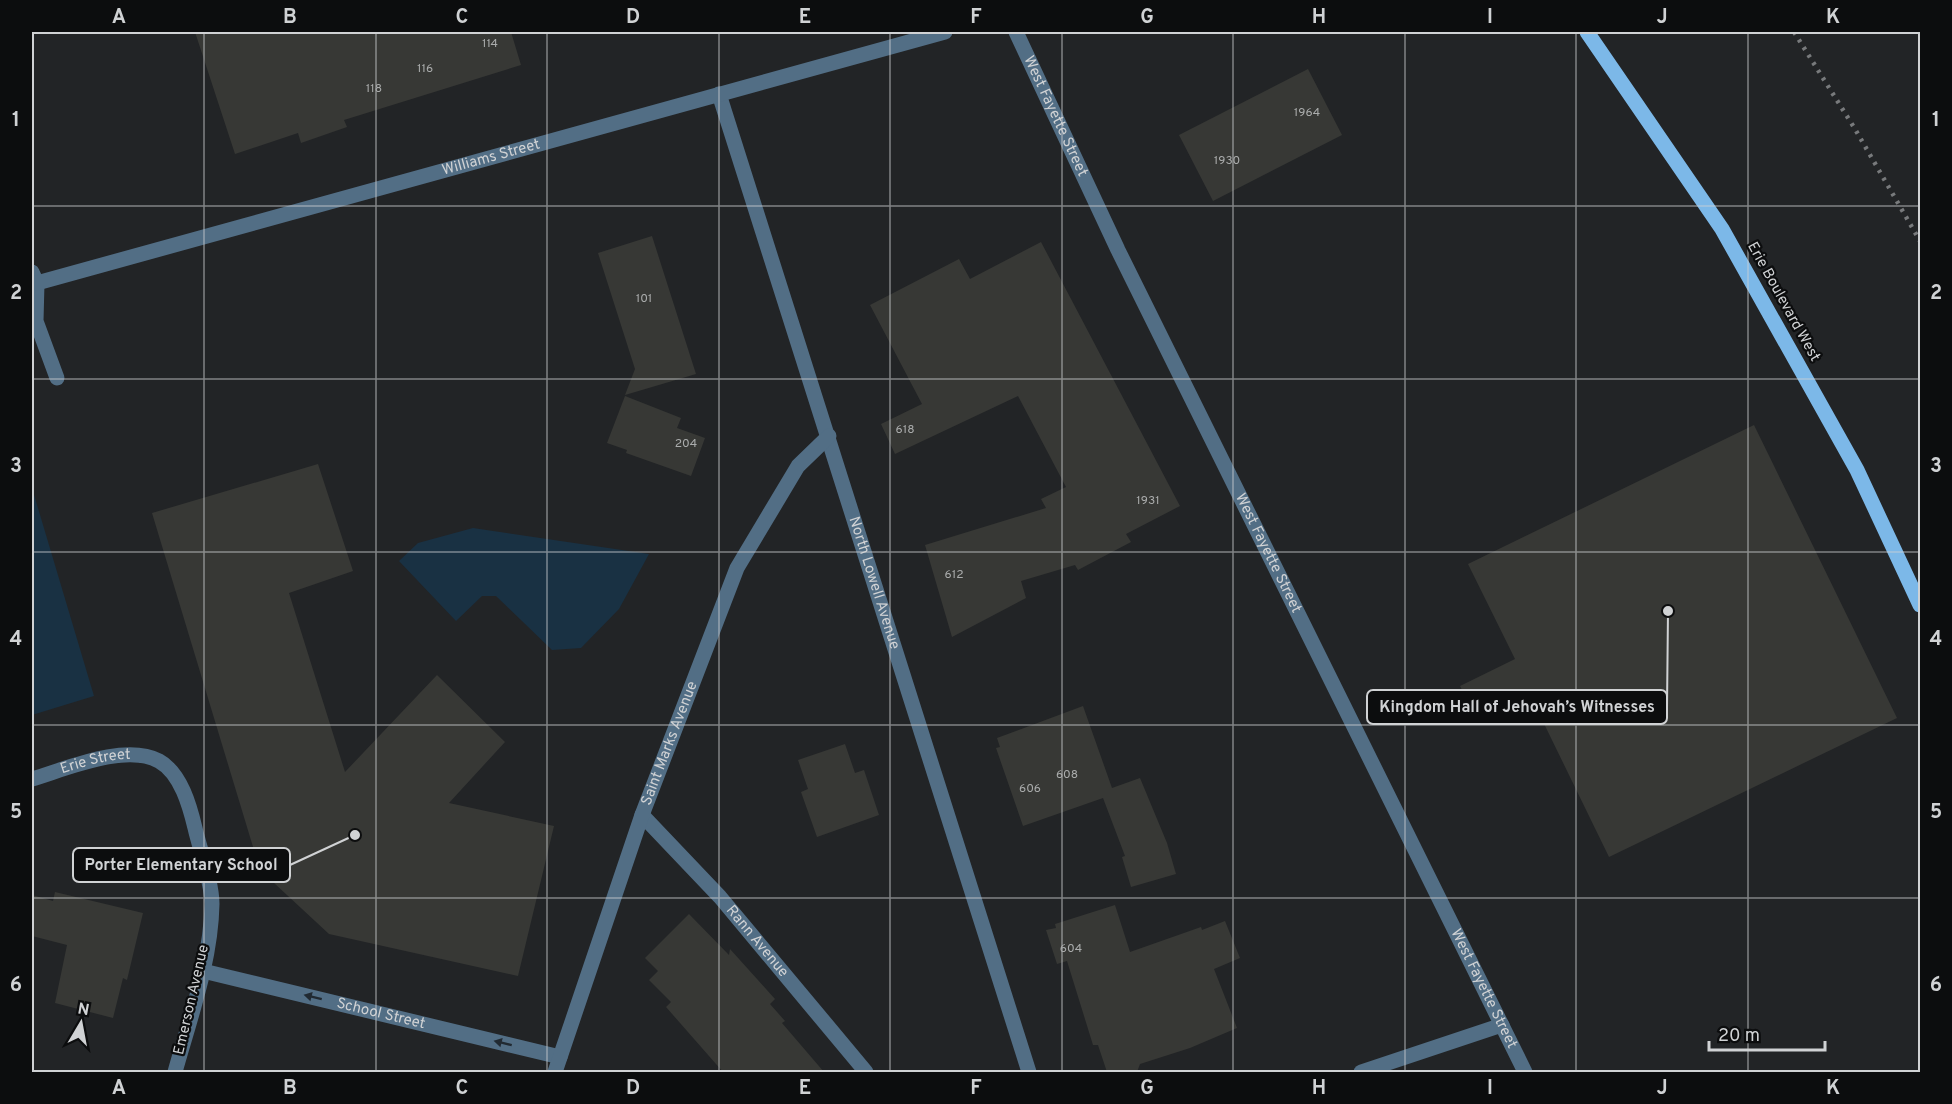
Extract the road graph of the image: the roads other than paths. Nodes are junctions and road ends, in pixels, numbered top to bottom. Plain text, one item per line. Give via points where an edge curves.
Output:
1 (945, 32) edge
2 (1016, 32) edge
3 (1587, 32) edge
4 (719, 94) junction
5 (34, 278) edge
6 (57, 378) dead end
7 (829, 436) junction
8 (1920, 605) edge
9 (159, 761) joint
10 (32, 779) edge
11 (642, 815) junction
12 (202, 970) junction
13 (1502, 1025) junction
14 (560, 1057) junction
15 (175, 1072) edge
16 (555, 1072) edge
17 (866, 1072) edge
18 (1029, 1072) edge
19 (1361, 1072) edge
20 (1525, 1072) edge

1 - 4 street, Williams Street
2 - 13 street, West Fayette Street via 1134,283
3 - 8 main road, Erie Boulevard West via 1722,229 1857,470
4 - 5 street, Williams Street
4 - 7 street, North Lowell Avenue
5 - 6 street via 36,321
7 - 11 street, Saint Marks Avenue via 798,466 737,568
7 - 18 street, North Lowell Avenue
9 - 10 street, Erie Street via 129,754
9 - 12 street, Emerson Avenue via 173,773 191,809 212,902
11 - 14 street, Saint Marks Avenue
11 - 17 street, Rann Avenue via 720,897
14 -> 12 street, School Street
12 - 15 street, Emerson Avenue
13 - 19 street
13 - 20 street, West Fayette Street
14 - 16 street, Saint Marks Avenue

